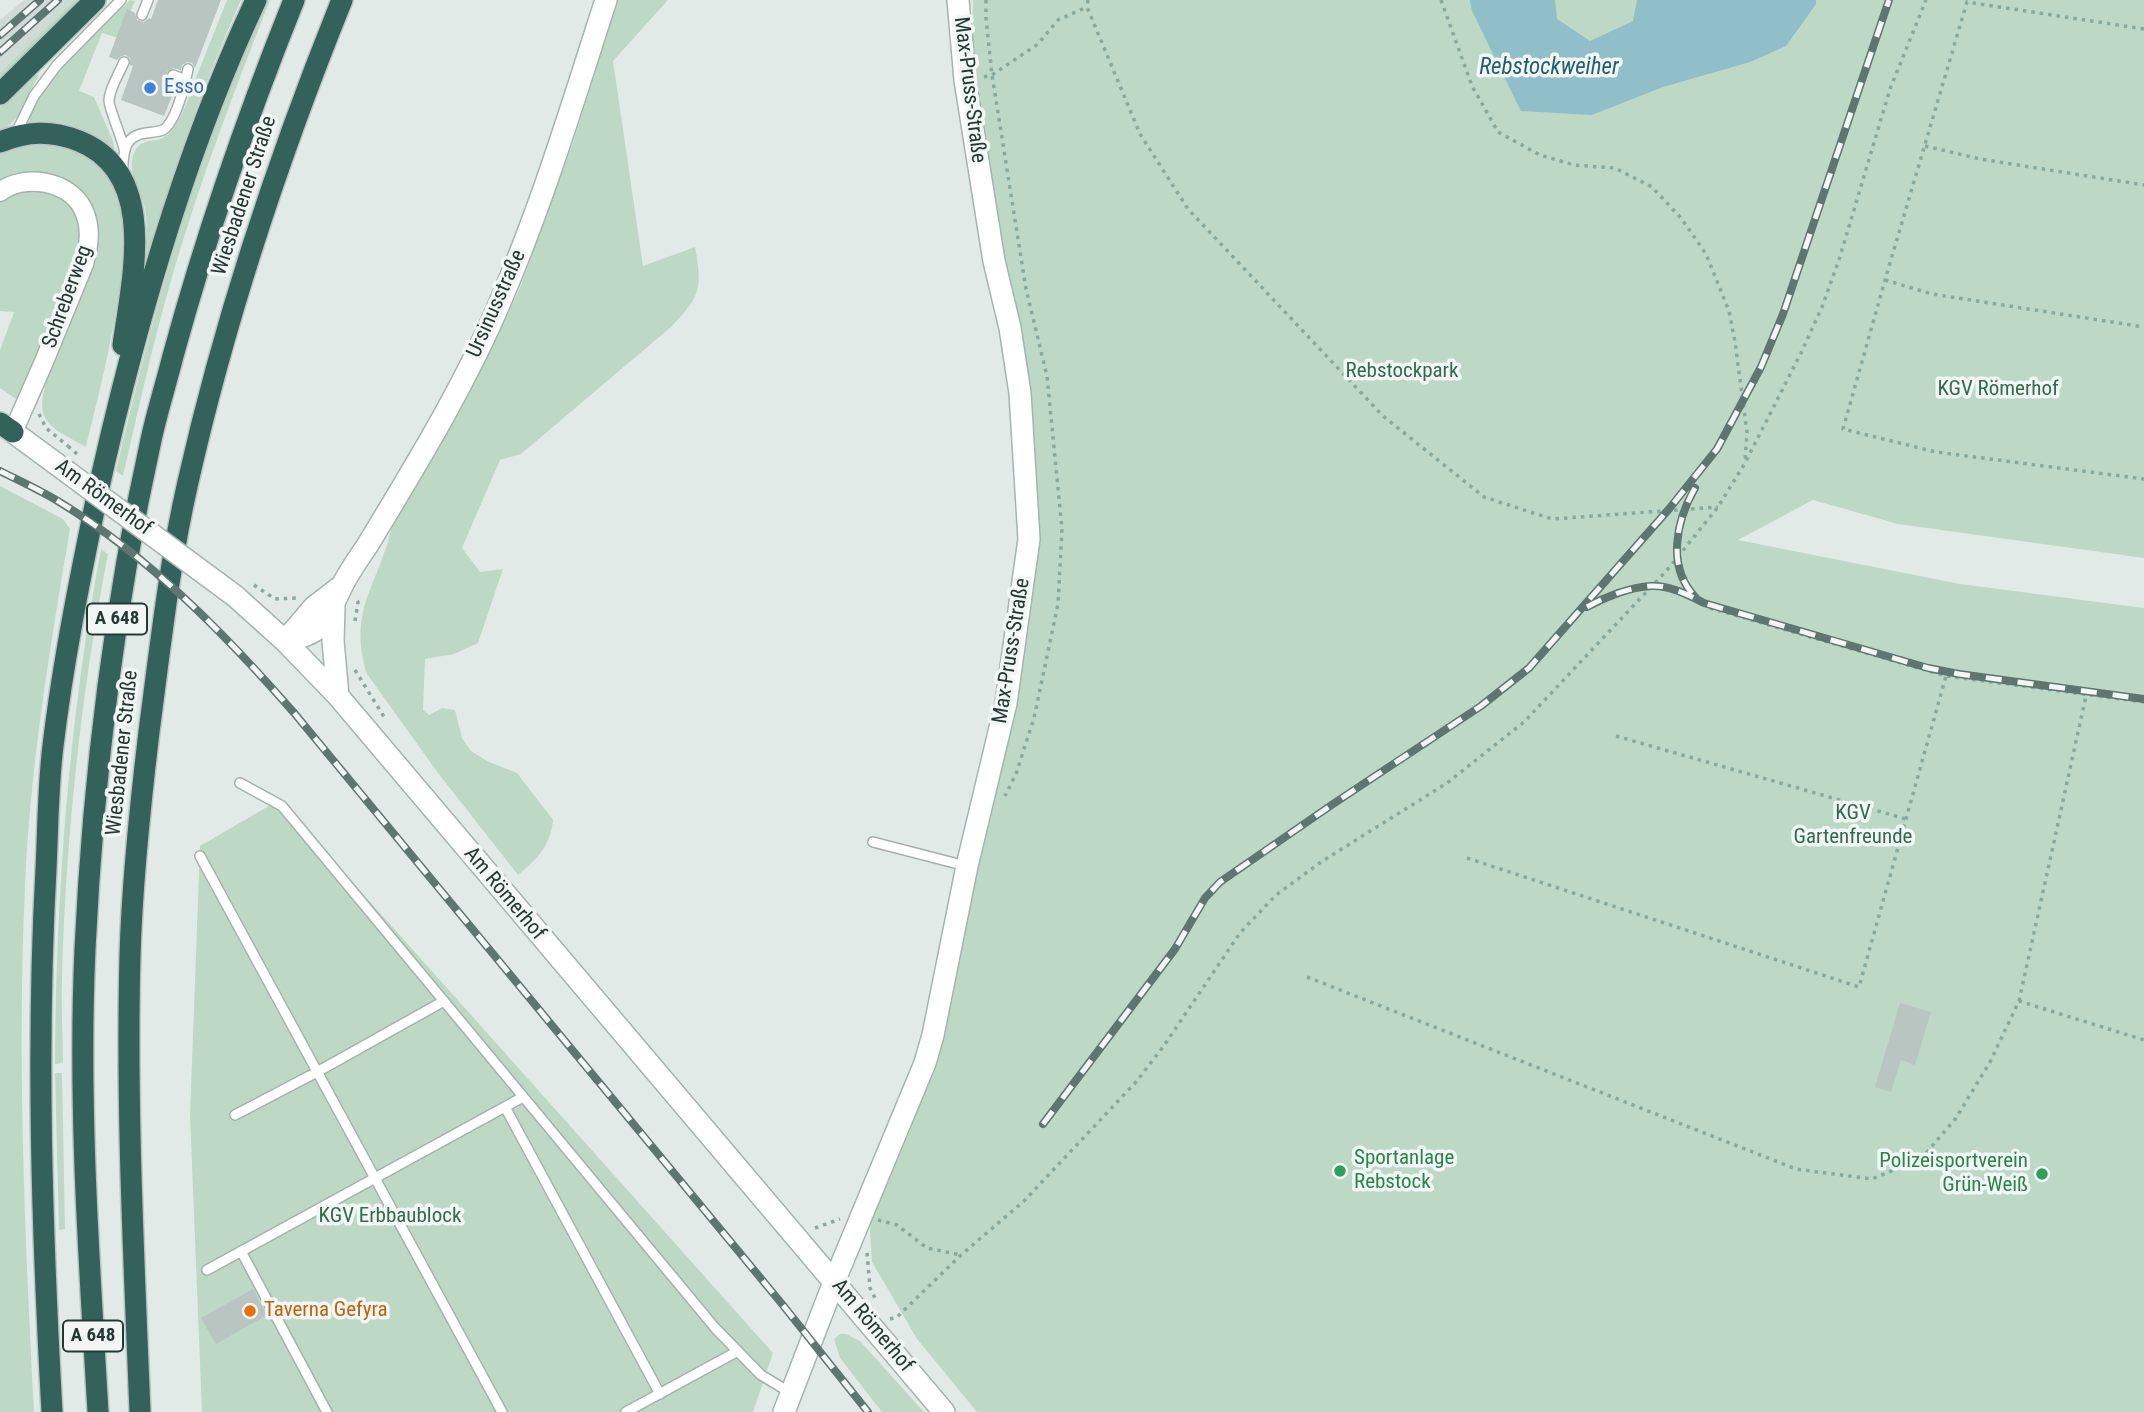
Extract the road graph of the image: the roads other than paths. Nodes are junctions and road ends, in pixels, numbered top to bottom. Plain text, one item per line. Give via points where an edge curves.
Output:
1 (95, 0) edge
2 (121, 0) edge
3 (148, 0) edge
4 (256, 0) edge
5 (293, 0) edge
6 (342, 0) edge
7 (606, 0) edge
8 (958, 0) edge
9 (142, 15) dead end
10 (124, 62) dead end
11 (173, 75) dead end
12 (0, 94) edge
13 (7, 140) edge
14 (124, 149) junction
15 (122, 178) junction
16 (0, 192) edge
17 (114, 420) junction
18 (6, 427) edge
19 (342, 586) junction
20 (334, 606) junction
21 (285, 641) junction
22 (338, 696) junction
23 (240, 783) dead end
24 (873, 842) dead end
25 (200, 856) dead end
26 (967, 866) junction
27 (444, 1001) junction
28 (317, 1072) junction
29 (523, 1097) junction
30 (505, 1107) junction
31 (235, 1115) dead end
32 (374, 1177) junction
33 (241, 1251) junction
34 (207, 1270) dead end
35 (834, 1282) junction
36 (738, 1351) junction
37 (660, 1394) junction
38 (787, 1402) edge
39 (52, 1412) edge
40 (98, 1412) edge
41 (140, 1412) edge
42 (327, 1412) edge
43 (502, 1412) edge
44 (626, 1412) edge
45 (944, 1412) edge

1 - 12 highway
2 - 13 lane via 57,65
3 - 9 lane
4 - 17 highway via 205,121 163,246
5 - 40 highway, Wiesbadener Straße / A 648 via 217,206 185,313 151,438 119,603 95,802 85,952 88,1259
6 - 41 highway, Wiesbadener Straße / A 648 via 274,180 226,334 188,483 166,597 139,817 130,955
7 - 19 main road, Ursinusstraße via 538,208 502,297 458,390
8 - 26 main road, Max-Pruss-Straße via 965,80 993,261 1020,393 1029,539 1006,703
10 - 14 lane via 108,104
11 - 14 lane via 187,74 169,123 162,130 131,138
13 - 15 highway via 48,132 72,139 96,150
14 - 15 lane
15 - 17 highway via 132,210 134,255
16 - 18 street, Schreberweg via 22,182 54,184 82,206 89,235 84,264 43,364
17 - 39 highway via 79,579 53,747 43,924 41,1082
18 - 21 main road, Am Römerhof, bridge via 242,588
19 - 20 main road, Ursinusstraße
19 - 21 main road, Ursinusstraße via 314,607
20 - 21 main road, Ursinusstraße via 310,634
20 - 22 main road, Ursinusstraße
21 - 22 main road, Am Römerhof
22 - 35 main road, Am Römerhof
23 - 27 lane via 282,806
24 - 26 lane
25 - 28 lane
26 - 35 main road, Max-Pruss-Straße via 925,1063
27 - 28 lane
27 - 29 lane
28 - 31 lane
28 - 32 lane
29 - 30 lane
29 - 36 lane
30 - 32 lane
30 - 37 lane
32 - 33 lane
32 - 43 lane
33 - 34 lane
33 - 42 lane
35 - 38 main road, Max-Pruss-Straße
35 - 45 main road, Am Römerhof
36 - 37 lane
36 - 38 lane
37 - 44 lane

